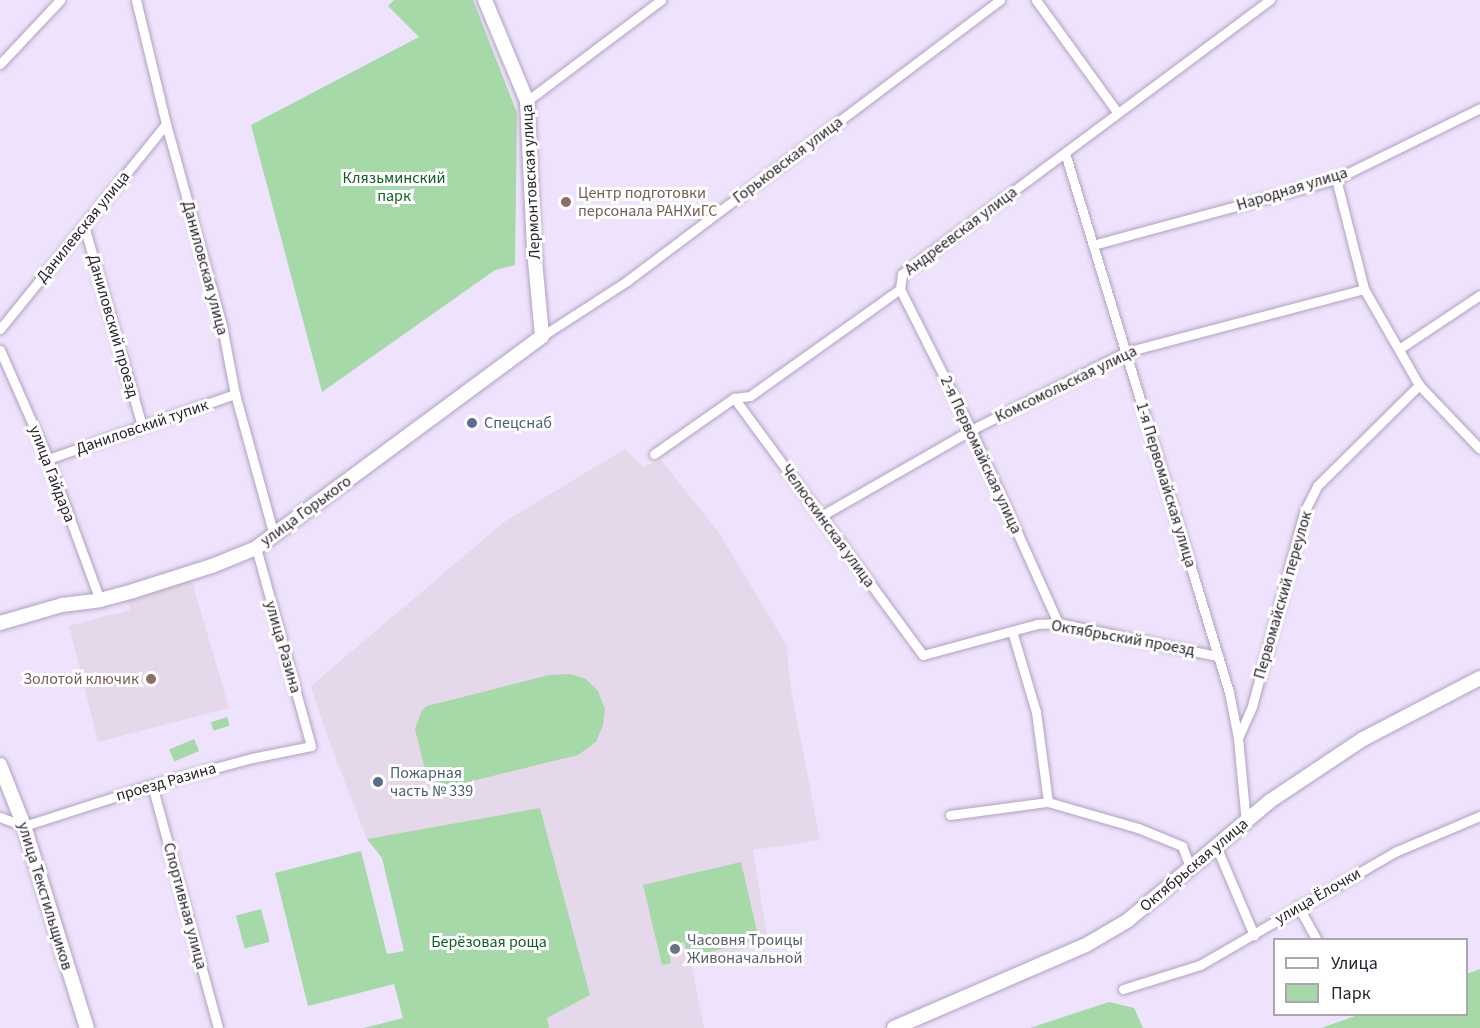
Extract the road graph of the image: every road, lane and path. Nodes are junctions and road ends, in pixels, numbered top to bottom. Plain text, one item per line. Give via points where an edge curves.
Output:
1 (60, 0) edge
2 (136, 0) edge
3 (485, 0) edge
4 (661, 0) edge
5 (1000, 0) edge
6 (1036, 0) edge
7 (1270, 0) edge
8 (0, 64) edge
9 (527, 101) junction
10 (1480, 108) edge
11 (1117, 112) junction
12 (166, 124) junction
13 (1065, 153) junction
14 (1336, 179) junction
15 (84, 226) junction
16 (1094, 245) junction
17 (900, 289) junction
18 (1364, 289) junction
19 (1480, 295) edge
20 (0, 329) edge
21 (542, 336) junction
22 (1399, 349) junction
23 (0, 350) edge
24 (1126, 352) junction
25 (1419, 385) junction
26 (235, 394) junction
27 (734, 398) junction
28 (142, 426) junction
29 (971, 430) junction
30 (1480, 449) edge
31 (654, 454) dead end
32 (48, 459) junction
33 (821, 516) junction
34 (274, 536) junction
35 (256, 548) junction
36 (100, 600) junction
37 (0, 622) edge
38 (1058, 624) junction
39 (1012, 631) junction
40 (923, 655) joint
41 (1218, 656) junction
42 (1480, 678) edge
43 (1239, 738) junction
44 (311, 746) joint
45 (0, 765) edge
46 (152, 785) junction
47 (1048, 802) junction
48 (950, 814) dead end
49 (1480, 816) edge
50 (0, 817) edge
51 (1246, 822) junction
52 (24, 826) junction
53 (1216, 846) junction
54 (1191, 869) junction
55 (1298, 906) junction
56 (1254, 935) junction
57 (1316, 938) edge
58 (1123, 989) dead end
59 (87, 1028) edge
60 (218, 1028) edge
61 (894, 1028) edge

1 - 8 street
2 - 12 street, Даниловская улица
3 - 9 street, Лермонтовская улица
4 - 9 street
5 - 21 street, Горьковская улица via 627,281
6 - 11 street
7 - 11 street, Андреевская улица
9 - 21 street, Лермонтовская улица
10 - 14 street, Народная улица
11 - 13 street, Андреевская улица
12 - 15 street, Данилевская улица
12 - 26 street, Даниловская улица via 222,326
13 - 16 street, 1-я Первомайская улица
13 - 17 street, Андреевская улица via 902,274
14 - 16 street, Народная улица
14 - 18 street
15 - 20 street, Данилевская улица
15 - 28 street, Даниловский проезд
16 - 24 street, 1-я Первомайская улица
17 - 27 street, Андреевская улица via 750,396
17 - 29 street, 2-я Первомайская улица
18 - 22 street
18 - 24 street, Комсомольская улица
19 - 22 street
21 - 34 street, улица Горького
22 - 25 street
23 - 32 street, улица Гайдара
24 - 29 street, Комсомольская улица
24 - 41 street, 1-я Первомайская улица
25 - 30 street
25 - 43 street, Первомайский переулок via 1317,486 1305,510 1252,706
26 - 28 street, Даниловский тупик
26 - 34 street, Даниловская улица
27 - 31 street, Андреевская улица
27 - 33 street, Челюскинская улица
28 - 32 street, Даниловский тупик
29 - 33 street, Комсомольская улица
29 - 38 street, 2-я Первомайская улица
32 - 36 street, улица Гайдара
33 - 40 street, Челюскинская улица
34 - 35 street, улица Горького
35 - 36 street, улица Горького via 212,566
35 - 44 street, улица Разина
36 - 37 street, улица Горького via 62,605
38 - 39 street, Октябрьский проезд via 1037,624
38 - 41 street, Октябрьский проезд
39 - 40 street, Октябрьский проезд
39 - 47 street via 1036,712
41 - 43 street, 1-я Первомайская улица
42 - 51 street, Октябрьская улица via 1363,739 1270,801
43 - 51 street, 1-я Первомайская улица
44 - 46 street, проезд Разина
45 - 52 street, улица Текстильщиков
46 - 52 street, проезд Разина
46 - 60 street, Спортивная улица
47 - 48 street
47 - 54 street via 1138,828 1182,846
49 - 55 street, улица Ёлочки via 1397,851
50 - 52 street
51 - 53 street, Октябрьская улица
52 - 59 street, улица Текстильщиков
53 - 54 street, Октябрьская улица
53 - 56 street
54 - 61 street, Октябрьская улица via 1127,921 1086,945
55 - 56 street, улица Ёлочки
55 - 57 street
56 - 58 street, улица Ёлочки via 1200,965

